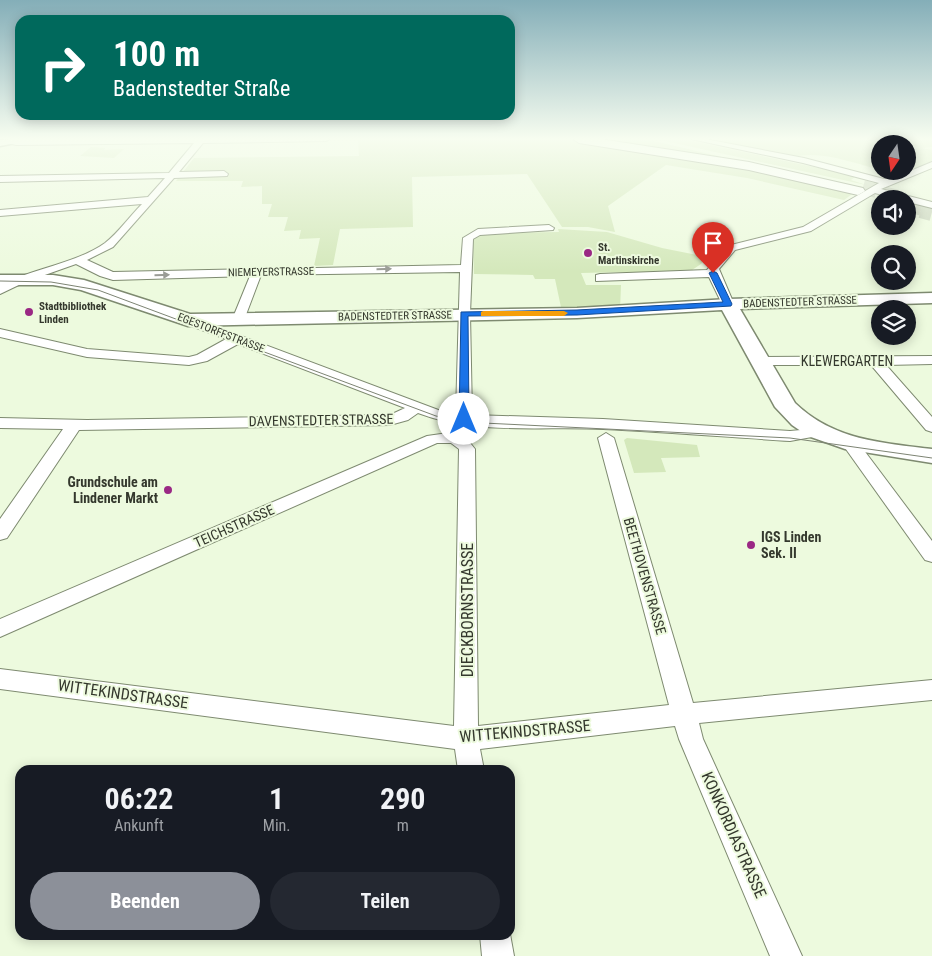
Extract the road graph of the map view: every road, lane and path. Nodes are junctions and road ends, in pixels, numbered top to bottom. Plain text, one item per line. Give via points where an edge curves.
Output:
1 (164, 184) edge
2 (829, 184) edge
3 (837, 184) edge
4 (880, 184) tunnel mouth
5 (864, 191) junction
6 (871, 195) tunnel mouth
7 (151, 200) junction
8 (916, 209) tunnel mouth
9 (930, 211) edge
10 (0, 213) edge
11 (549, 228) dead end
12 (78, 260) junction
13 (468, 269) junction
14 (257, 272) junction
15 (713, 273) junction
16 (600, 278) dead end
17 (21, 279) junction
18 (0, 280) edge
19 (0, 290) edge
20 (932, 298) edge
21 (728, 304) junction
22 (464, 314) junction
23 (188, 320) junction
24 (238, 320) junction
25 (0, 333) edge
26 (237, 339) junction
27 (932, 360) edge
28 (762, 361) junction
29 (876, 361) junction
30 (416, 406) junction
31 (464, 419) junction
32 (0, 423) edge
33 (74, 425) junction
34 (932, 427) edge
35 (813, 428) junction
36 (606, 438) dead end
37 (851, 444) junction
38 (468, 450) joint
39 (932, 456) edge
40 (0, 533) edge
41 (932, 555) edge
42 (0, 628) edge
43 (0, 678) edge
44 (932, 690) edge
45 (684, 714) junction
46 (466, 740) junction
47 (470, 765) edge
48 (496, 940) edge
49 (498, 956) edge
50 (786, 956) edge

1 - 7 street
2 - 5 highway
3 - 5 highway
4 - 5 street
5 - 6 street
5 - 9 street
5 - 15 street via 807,229 732,248
7 - 10 street
7 - 12 street via 109,245
8 - 9 street
11 - 13 street via 471,234 468,238
12 -> 14 street, NIEMEYERSTRASSE via 113,276
12 - 17 street
14 -> 13 street, NIEMEYERSTRASSE
13 - 22 street
14 - 24 street
15 - 16 street
15 - 21 street
17 - 18 street, EGESTORFFSTRASSE
17 - 19 street
17 - 23 street, EGESTORFFSTRASSE via 84,285
20 - 21 street, BADENSTEDTER STRASSE
21 - 22 street, BADENSTEDTER STRASSE via 577,313
21 - 28 street
22 - 24 street, BADENSTEDTER STRASSE
22 - 31 street
23 - 24 street, BADENSTEDTER STRASSE
23 - 26 street, EGESTORFFSTRASSE
25 - 26 street via 96,354 189,361 202,358
26 - 30 street, EGESTORFFSTRASSE
27 - 29 street, KLEWERGARTEN
28 - 29 street, KLEWERGARTEN
28 - 35 street via 786,407
29 - 34 street
30 - 31 street via 438,415
30 - 33 street, DAVENSTEDTER STRASSE via 402,418 390,420
31 - 35 street via 790,436 806,434
32 - 33 street, DAVENSTEDTER STRASSE
33 - 40 street
35 - 37 street
36 - 45 street, BEETHOVENSTRASSE
37 - 39 street
37 - 41 street
38 - 42 street, TEICHSTRASSE via 455,439 433,439
38 - 46 street, DIECKBORNSTRASSE
43 - 46 street, WITTEKINDSTRASSE
44 - 45 street, WITTEKINDSTRASSE
45 - 46 street, WITTEKINDSTRASSE
45 - 50 street, KONKORDIASTRASSE via 691,739
46 - 47 street, DIECKBORNSTRASSE
48 - 49 street

